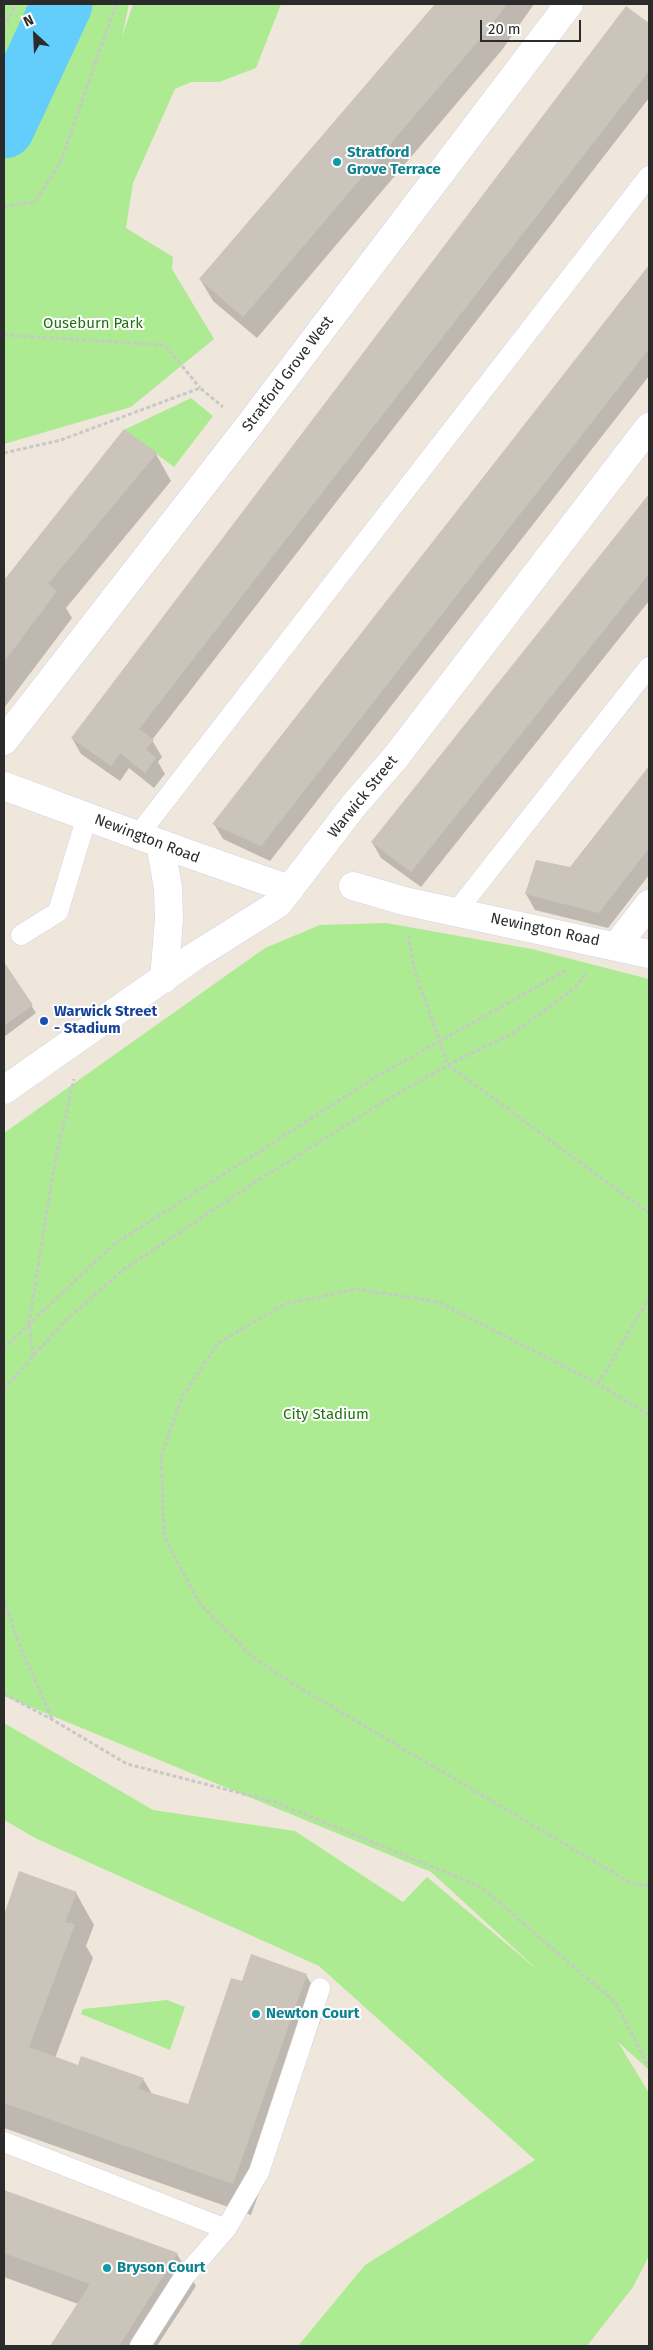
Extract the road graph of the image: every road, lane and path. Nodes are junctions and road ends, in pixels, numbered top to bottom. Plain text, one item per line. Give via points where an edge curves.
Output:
1 (16, 4) edge
2 (116, 4) edge
3 (570, 4) edge
4 (4, 28) edge
5 (649, 176) edge
6 (4, 206) edge
7 (4, 335) edge
8 (200, 388) junction
9 (649, 427) edge
10 (247, 428) junction
11 (4, 453) edge
12 (649, 667) edge
13 (4, 741) edge
14 (4, 786) edge
15 (87, 816) junction
16 (149, 839) junction
17 (353, 886) dead end
18 (290, 890) junction
19 (404, 901) junction
20 (649, 904) edge
21 (456, 912) junction
22 (21, 935) dead end
23 (617, 945) junction
24 (649, 954) edge
25 (577, 968) dead end
26 (164, 979) junction
27 (85, 1034) junction
28 (439, 1042) junction
29 (448, 1065) junction
30 (4, 1090) edge
31 (649, 1214) edge
32 (649, 1298) edge
33 (29, 1323) junction
34 (4, 1348) edge
35 (33, 1356) junction
36 (598, 1384) junction
37 (4, 1388) edge
38 (649, 1415) edge
39 (4, 1600) edge
40 (4, 1694) edge
41 (53, 1720) junction
42 (649, 1886) edge
43 (320, 1988) dead end
44 (649, 2067) edge
45 (4, 2142) edge
46 (226, 2229) junction
47 (140, 2346) edge

1 - 4 path
2 - 6 path via 61,161 35,202
3 - 10 street, Stratford Grove West
5 - 16 lane
7 - 8 path via 165,345
8 - 10 path
8 - 11 path via 61,440
9 - 18 street, Warwick Street
10 - 13 street, Stratford Grove West
12 - 21 lane
14 - 15 street, Newington Road
15 - 16 street, Newington Road
15 - 22 lane via 58,912
16 - 18 street, Newington Road
16 - 26 street via 168,888
17 - 19 street, Newington Road
18 - 26 street, Warwick Street via 278,904
19 - 21 street, Newington Road
19 - 28 path via 415,972
20 - 23 street
21 - 23 street, Newington Road
23 - 24 street, Newington Road
23 - 29 path via 593,964 575,988 513,1033
25 - 28 path via 568,969
26 - 27 street, Warwick Street
27 - 30 street, Warwick Street
27 - 33 path via 54,1167
28 - 29 path
28 - 33 path via 376,1077 113,1246
29 - 31 path
29 - 35 path via 249,1186 123,1270 63,1323
32 - 36 path
33 - 34 path
33 - 35 path
35 - 37 path
36 - 38 path
36 - 42 path via 439,1302 356,1288 285,1304 218,1343 182,1397 161,1456 164,1537 200,1604 254,1658 631,1883
39 - 41 path via 20,1646
40 - 41 path
41 - 44 path via 127,1764 275,1802 481,1886 616,2003
43 - 46 lane via 259,2172
45 - 46 lane
46 - 47 lane via 184,2277

